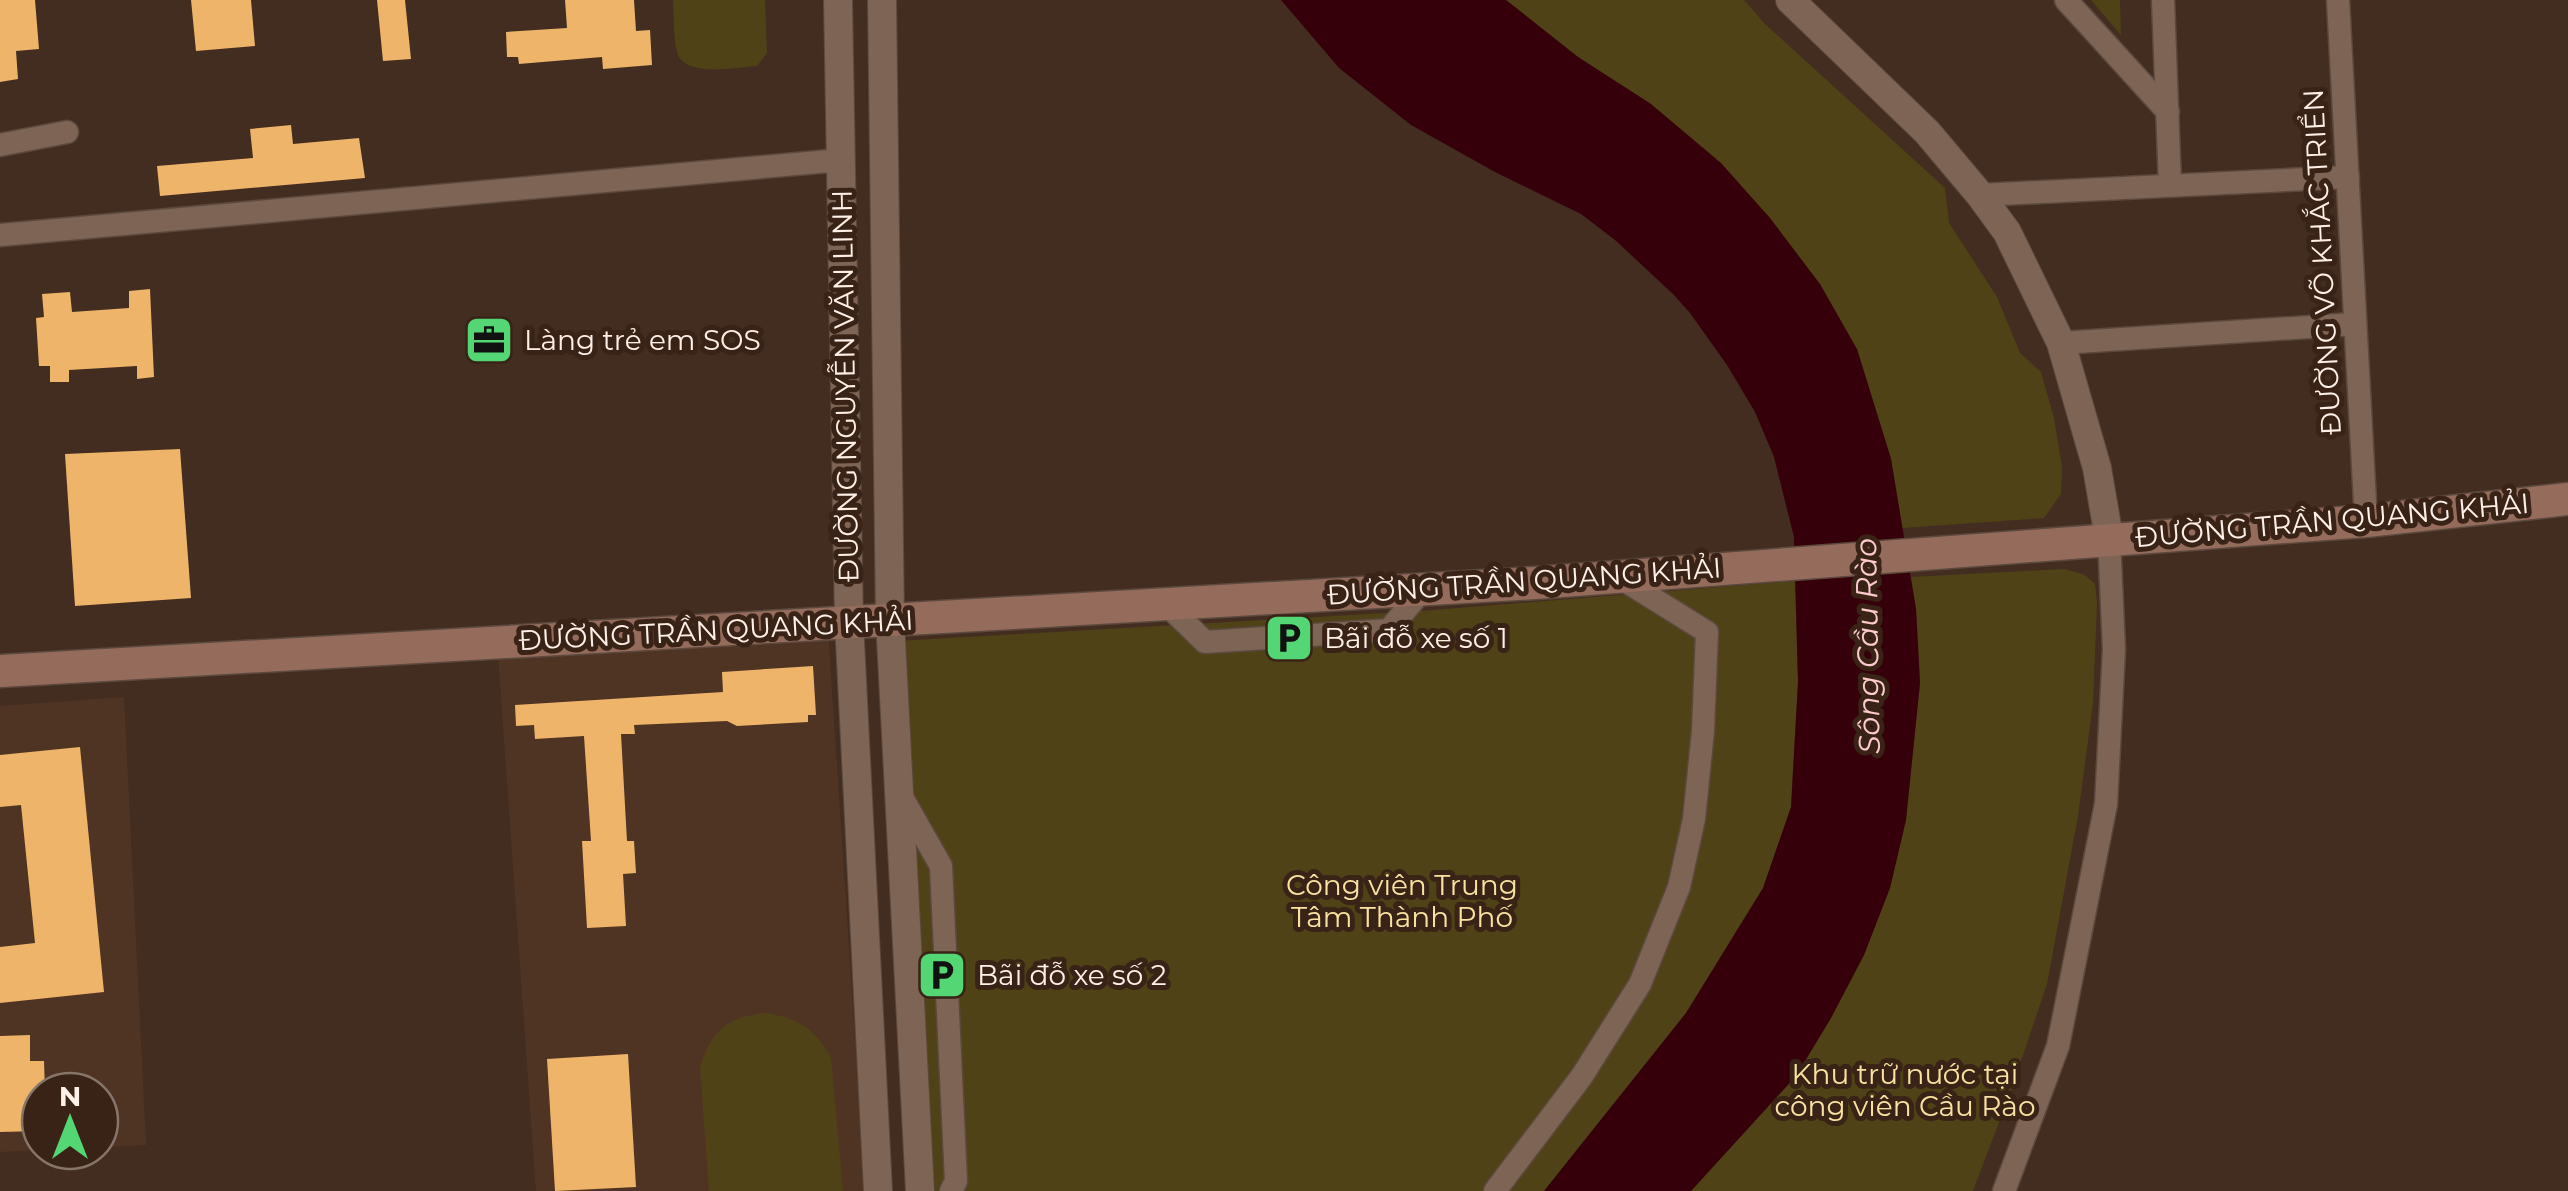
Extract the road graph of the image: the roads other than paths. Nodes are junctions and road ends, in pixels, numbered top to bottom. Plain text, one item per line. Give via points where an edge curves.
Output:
1 (838, 0) edge
2 (882, 0) edge
3 (1790, 0) edge
4 (2066, 0) edge
5 (2163, 0) edge
6 (2338, 0) edge
7 (2168, 112) junction
8 (67, 132) dead end
9 (0, 145) edge
10 (840, 160) junction
11 (2348, 177) junction
12 (2170, 185) junction
13 (1980, 194) junction
14 (0, 235) edge
15 (2354, 324) junction
16 (2061, 342) junction
17 (2568, 499) edge
18 (2366, 521) junction
19 (2110, 538) junction
20 (1617, 576) junction
21 (890, 620) junction
22 (849, 622) junction
23 (0, 671) edge
24 (899, 791) junction
25 (878, 1191) edge
26 (920, 1191) edge
27 (952, 1191) edge
28 (1495, 1191) edge
29 (2004, 1191) edge

1 - 10 street, ĐƯỜNG NGUYỄN VĂN LINH
2 - 21 street, ĐƯỜNG NGUYỄN VĂN LINH
3 - 13 street via 1927,132
4 - 7 street
5 - 7 street
6 - 11 street, ĐƯỜNG VÕ KHẮC TRIỂN
7 - 12 street
8 - 9 street
10 - 14 street
10 - 22 street, ĐƯỜNG NGUYỄN VĂN LINH
11 - 12 street
11 - 15 street, ĐƯỜNG VÕ KHẮC TRIỂN
12 - 13 street
13 - 16 street via 2008,232
15 - 16 street
15 - 18 street, ĐƯỜNG VÕ KHẮC TRIỂN
16 - 19 street
17 - 18 main road, ĐƯỜNG TRẦN QUANG KHẢI
18 - 19 main road, ĐƯỜNG TRẦN QUANG KHẢI
19 - 20 main road, ĐƯỜNG TRẦN QUANG KHẢI
19 - 29 street via 2114,648 2106,804 2058,1046
20 - 21 main road, ĐƯỜNG TRẦN QUANG KHẢI
20 - 28 street via 1707,632 1694,819 1680,887 1640,984 1582,1076
21 - 22 main road, ĐƯỜNG TRẦN QUANG KHẢI
21 - 24 street, ĐƯỜNG NGUYỄN VĂN LINH
22 - 23 main road, ĐƯỜNG TRẦN QUANG KHẢI
22 - 25 street, ĐƯỜNG NGUYỄN VĂN LINH
24 - 26 street, ĐƯỜNG NGUYỄN VĂN LINH
24 - 27 street via 941,866

